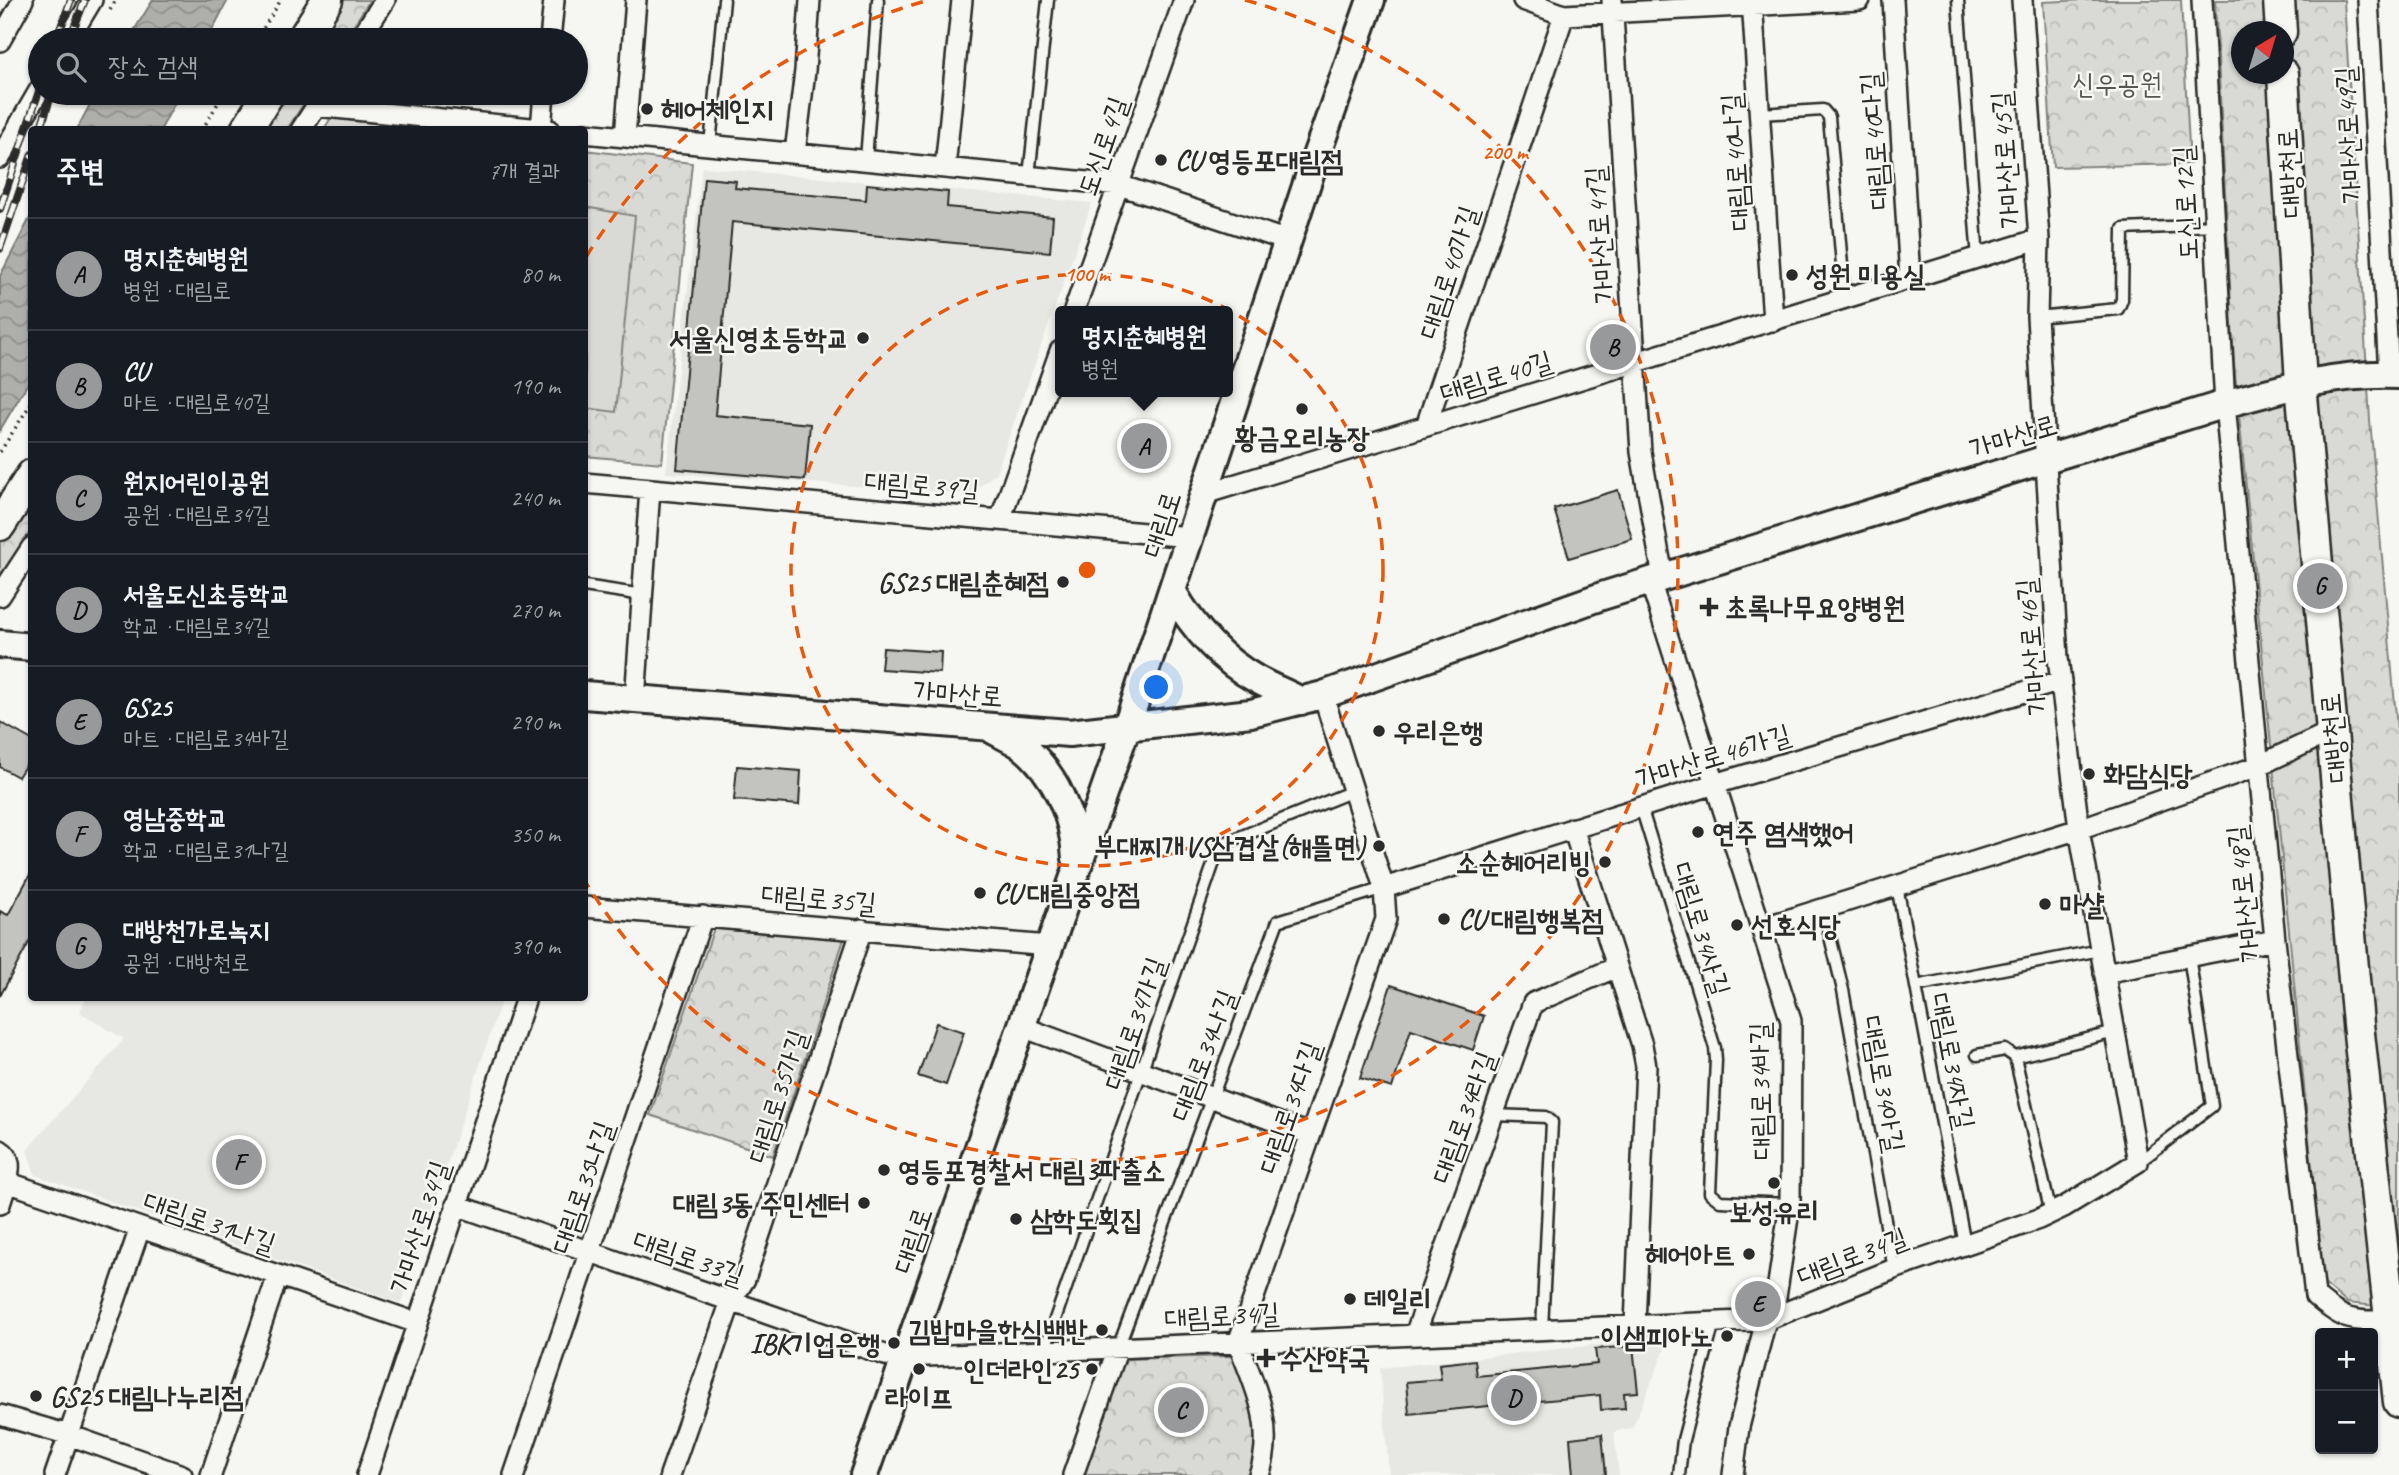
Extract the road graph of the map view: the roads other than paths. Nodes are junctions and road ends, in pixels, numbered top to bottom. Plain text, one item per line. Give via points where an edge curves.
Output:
1 (23, 0) edge
2 (92, 0) edge
3 (327, 0) edge
4 (385, 0) edge
5 (554, 0) edge
6 (636, 0) edge
7 (724, 0) edge
8 (810, 0) edge
9 (878, 0) edge
10 (962, 0) edge
11 (1048, 0) edge
12 (1184, 0) edge
13 (1371, 0) edge
14 (1523, 0) edge
15 (1860, 0) edge
16 (1893, 0) edge
17 (1958, 0) edge
18 (2022, 0) edge
19 (2202, 0) edge
20 (2279, 0) edge
21 (2368, 0) edge
22 (1752, 3) edge
23 (1612, 6) edge
24 (1564, 15) junction
25 (2280, 21) edge
26 (75, 28) edge
27 (310, 28) edge
28 (367, 28) edge
29 (551, 28) edge
30 (0, 41) edge
31 (2284, 84) edge
32 (31, 105) edge
33 (262, 105) edge
34 (318, 105) edge
35 (359, 105) edge
36 (543, 105) edge
37 (1760, 114) junction
38 (248, 126) edge
39 (304, 126) edge
40 (518, 126) edge
41 (541, 126) edge
42 (588, 133) edge
43 (625, 137) junction
44 (710, 145) junction
45 (795, 153) junction
46 (0, 158) edge
47 (866, 160) junction
48 (945, 168) junction
49 (1029, 176) junction
50 (1119, 185) junction
51 (2215, 225) junction
52 (2039, 239) junction
53 (1288, 241) junction
54 (1978, 258) junction
55 (2391, 262) edge
56 (1910, 279) junction
57 (1845, 299) junction
58 (1076, 306) edge
59 (2037, 317) junction
60 (1773, 321) junction
61 (1636, 362) junction
62 (1055, 365) edge
63 (2394, 374) edge
64 (2301, 384) junction
65 (2225, 404) junction
66 (1426, 426) junction
67 (2044, 459) junction
68 (28, 481) edge
69 (588, 483) edge
70 (650, 489) junction
71 (1204, 494) junction
72 (1000, 520) junction
73 (0, 525) edge
74 (1190, 537) junction
75 (28, 553) edge
76 (1656, 579) junction
77 (588, 587) edge
78 (1172, 591) junction
79 (643, 595) junction
80 (0, 596) edge
81 (0, 644) edge
82 (28, 647) edge
83 (2061, 681) junction
84 (588, 695) edge
85 (1312, 698) junction
86 (635, 700) junction
87 (1126, 726) junction
88 (988, 727) junction
89 (2332, 731) junction
90 (2259, 766) junction
91 (1715, 784) junction
92 (1353, 790) junction
93 (1642, 807) junction
94 (1573, 828) junction
95 (2078, 829) junction
96 (1077, 866) junction
97 (1897, 886) junction
98 (1384, 888) junction
99 (588, 906) edge
100 (1823, 908) junction
101 (703, 916) junction
102 (1761, 928) junction
103 (862, 929) junction
104 (2275, 940) junction
105 (1049, 946) junction
106 (2100, 950) junction
107 (2189, 956) junction
108 (1617, 967) junction
109 (2104, 972) junction
110 (1916, 986) junction
111 (525, 1001) edge
112 (1020, 1026) junction
113 (2115, 1032) junction
114 (1977, 1055) dead end
115 (2015, 1057) junction
116 (1141, 1072) junction
117 (1212, 1098) junction
118 (1493, 1115) junction
119 (1309, 1134) junction
120 (0, 1150) edge
121 (2138, 1162) junction
122 (7, 1182) junction
123 (0, 1204) edge
124 (1790, 1204) junction
125 (456, 1205) junction
126 (2051, 1213) junction
127 (140, 1227) junction
128 (1965, 1245) junction
129 (590, 1252) junction
130 (1894, 1269) junction
131 (278, 1275) junction
132 (731, 1301) junction
133 (2393, 1310) edge
134 (1766, 1320) junction
135 (1714, 1322) junction
136 (417, 1323) junction
137 (1635, 1325) junction
138 (1542, 1329) junction
139 (1415, 1335) junction
140 (1238, 1343) junction
141 (1118, 1348) junction
142 (1044, 1351) junction
143 (905, 1357) junction
144 (2399, 1402) edge
145 (0, 1415) edge
146 (69, 1435) junction
147 (55, 1475) edge
148 (182, 1475) edge
149 (211, 1475) edge
150 (367, 1475) edge
151 (514, 1475) edge
152 (670, 1475) edge
153 (864, 1475) edge
154 (1073, 1475) edge
155 (1259, 1475) edge
156 (1679, 1475) edge
157 (1733, 1475) edge

1 - 30 street
2 - 26 street
3 - 27 main road
4 - 28 street
5 - 29 street
6 - 43 street
7 - 44 lane
8 - 45 street
9 - 47 lane
10 - 48 street
11 - 49 lane
12 - 50 street, 도신로4길
13 - 53 main road, 대림로
14 - 24 street
15 - 22 street
16 - 56 street, 대림로40다길
17 - 54 lane
18 - 52 street, 가마산로45길
19 - 51 street, 도신로12길
20 - 25 main road
21 - 55 street, 가마산로49길
22 - 23 street
22 - 37 street, 대림로40나길
23 - 24 street
23 - 61 street, 가마산로41길
24 - 66 street, 대림로40가길
31 - 64 main road, 대방천로
32 - 46 street
33 - 38 main road
34 - 39 street
35 - 40 street
36 - 41 street
37 - 57 lane via 1823,110 1829,117
37 - 60 street, 대림로40나길
42 - 43 street
43 - 44 street
44 - 45 street
45 - 47 street
47 - 48 street
48 - 49 street
49 - 50 street
50 - 53 street
50 - 58 street, 도신로4길
51 - 59 lane via 2123,229 2118,309
51 - 65 street, 도신로12길
52 - 54 street, 대림로40길
52 - 59 street, 가마산로45길
53 - 71 main road, 대림로
54 - 56 street, 대림로40길
55 - 63 street, 가마산로49길
56 - 57 street, 대림로40길
57 - 60 street, 대림로40길
59 - 67 street, 가마산로45길
60 - 61 street, 대림로40길
61 - 66 street, 대림로40길
61 - 76 street, 가마산로41길
62 - 72 street
63 - 64 main road, 가마산로 via 2367,373
64 - 65 main road, 가마산로
64 - 89 main road, 대방천로
65 - 67 main road, 가마산로
65 - 90 street, 가마산로48길
66 - 71 street, 대림로40길
67 - 76 main road, 가마산로
67 - 83 street, 가마산로46길
68 - 73 main road
69 - 70 street, 대림로39길
70 - 72 street, 대림로39길
70 - 79 street
71 - 74 main road, 대림로
72 - 74 street, 대림로39길
74 - 78 main road, 대림로
75 - 80 street
76 - 85 main road, 가마산로
76 - 91 street
77 - 79 lane
78 - 85 main road via 1197,628 1225,657 1255,679
78 - 87 main road, 대림로
79 - 86 street
81 - 82 main road
83 - 91 street, 가마산로46가길
83 - 95 street, 가마산로46길
84 - 86 main road, 가마산로
85 - 87 main road, 가마산로 via 1251,713
85 - 92 street
86 - 88 main road, 가마산로
87 - 88 main road, 가마산로 via 1069,733
87 - 96 main road, 대림로
88 - 96 main road via 1022,746 1055,786 1075,834
89 - 90 street
89 - 133 main road, 대방천로 via 2358,1024
90 - 95 street
90 - 104 street, 가마산로48길
91 - 93 street, 가마산로46가길
91 - 102 street, 대림로34바길
92 - 98 street
92 - 116 lane, 대림로34가길 via 1220,845
93 - 94 street, 가마산로46가길
93 - 124 lane, 대림로34사길 via 1714,1048 1710,1193 1720,1200
94 - 98 street, 가마산로46가길
94 - 108 street
95 - 97 street
95 - 106 street, 가마산로46길
96 - 105 main road, 대림로
97 - 100 street
97 - 110 lane, 대림로34자길
98 - 117 lane, 대림로34나길 via 1278,921
98 - 119 street, 대림로34다길 via 1386,919
99 - 101 street, 대림로35길
100 - 102 street
100 - 130 lane, 대림로34아길 via 1843,990
101 - 103 street, 대림로35길
101 - 129 street, 대림로35나길
102 - 124 street, 대림로34바길 via 1791,1021
103 - 105 street, 대림로35길
103 - 132 street, 대림로35가길 via 745,1279
104 - 107 street
104 - 133 street, 가마산로48길 via 2315,1296 2337,1314 2358,1321
105 - 112 main road, 대림로
106 - 109 street, 가마산로46길
106 - 110 lane
107 - 109 street
107 - 121 lane via 2212,1106
108 - 118 street, 대림로34라길 via 1533,1003
108 - 137 street via 1646,1066
109 - 113 street, 가마산로46길
110 - 128 lane, 대림로34자길
111 - 125 street, 가마산로34길
112 - 116 street
112 - 143 main road, 대림로
113 - 115 lane
113 - 121 street, 가마산로46길
114 - 115 lane via 2004,1050
115 - 126 lane
116 - 117 street
116 - 142 lane, 대림로34가길
117 - 119 street
117 - 141 lane, 대림로34나길
118 - 138 lane via 1546,1117 1552,1122
118 - 139 street, 대림로34라길
119 - 140 street, 대림로34다길
120 - 122 street via 10,1165
121 - 126 street, 대림로34길
122 - 123 street
122 - 127 street, 대림로31나길
124 - 134 street, 대림로34바길 via 1775,1304
125 - 129 street, 대림로33길
125 - 136 street, 가마산로34길
126 - 128 street, 대림로34길
127 - 131 street, 대림로31나길
127 - 146 street
128 - 130 street, 대림로34길
129 - 132 street, 대림로33길
129 - 151 street, 대림로35나길
130 - 134 street, 대림로34길
131 - 136 street, 대림로31나길
131 - 149 street
132 - 143 street, 대림로33길 via 885,1355
132 - 152 street, 대림로35가길
133 - 144 main road, 대방천로
134 - 135 street, 대림로34길
134 - 157 street, 대림로34바길 via 1739,1427
135 - 137 street, 대림로34길
135 - 156 lane via 1683,1440
136 - 150 street, 가마산로34길
137 - 138 street, 대림로34길
138 - 139 street, 대림로34길
139 - 140 street, 대림로34길
140 - 141 street, 대림로34길
140 - 155 street via 1265,1418 1265,1452
141 - 142 street, 대림로34길
141 - 154 street
142 - 143 street, 대림로34길
143 - 153 main road, 대림로
145 - 146 street
146 - 147 street
146 - 148 street

